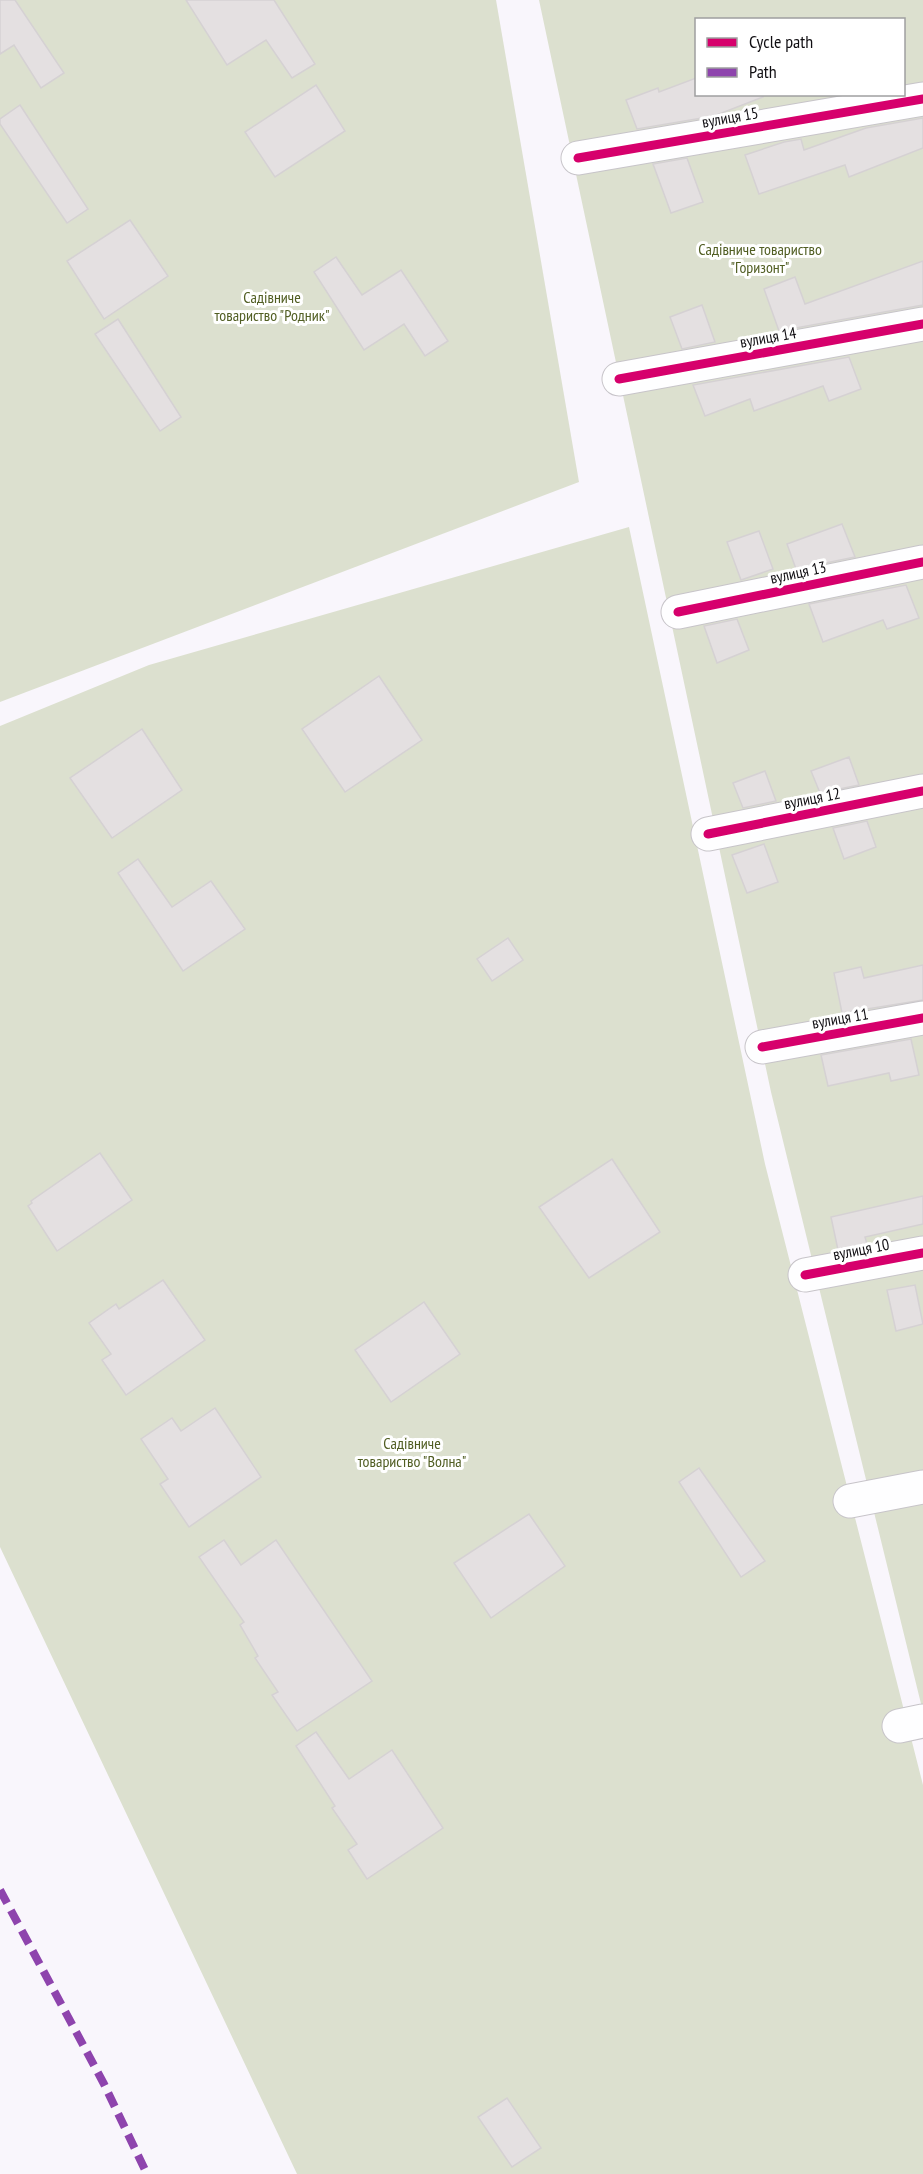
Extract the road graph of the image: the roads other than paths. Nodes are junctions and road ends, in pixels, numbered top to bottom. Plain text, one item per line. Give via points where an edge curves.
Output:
1 (923, 99) edge
2 (578, 158) dead end
3 (923, 324) edge
4 (620, 380) dead end
5 (923, 562) edge
6 (678, 612) dead end
7 (923, 791) edge
8 (708, 834) dead end
9 (923, 1018) edge
10 (762, 1047) dead end
11 (923, 1253) edge
12 (805, 1275) dead end
13 (923, 1487) edge
14 (850, 1501) dead end

1 - 2 street, вулиця 15
3 - 4 street, вулиця 14
5 - 6 street, вулиця 13
7 - 8 street, вулиця 12
9 - 10 street, вулиця 11
11 - 12 street, вулиця 10
13 - 14 street

